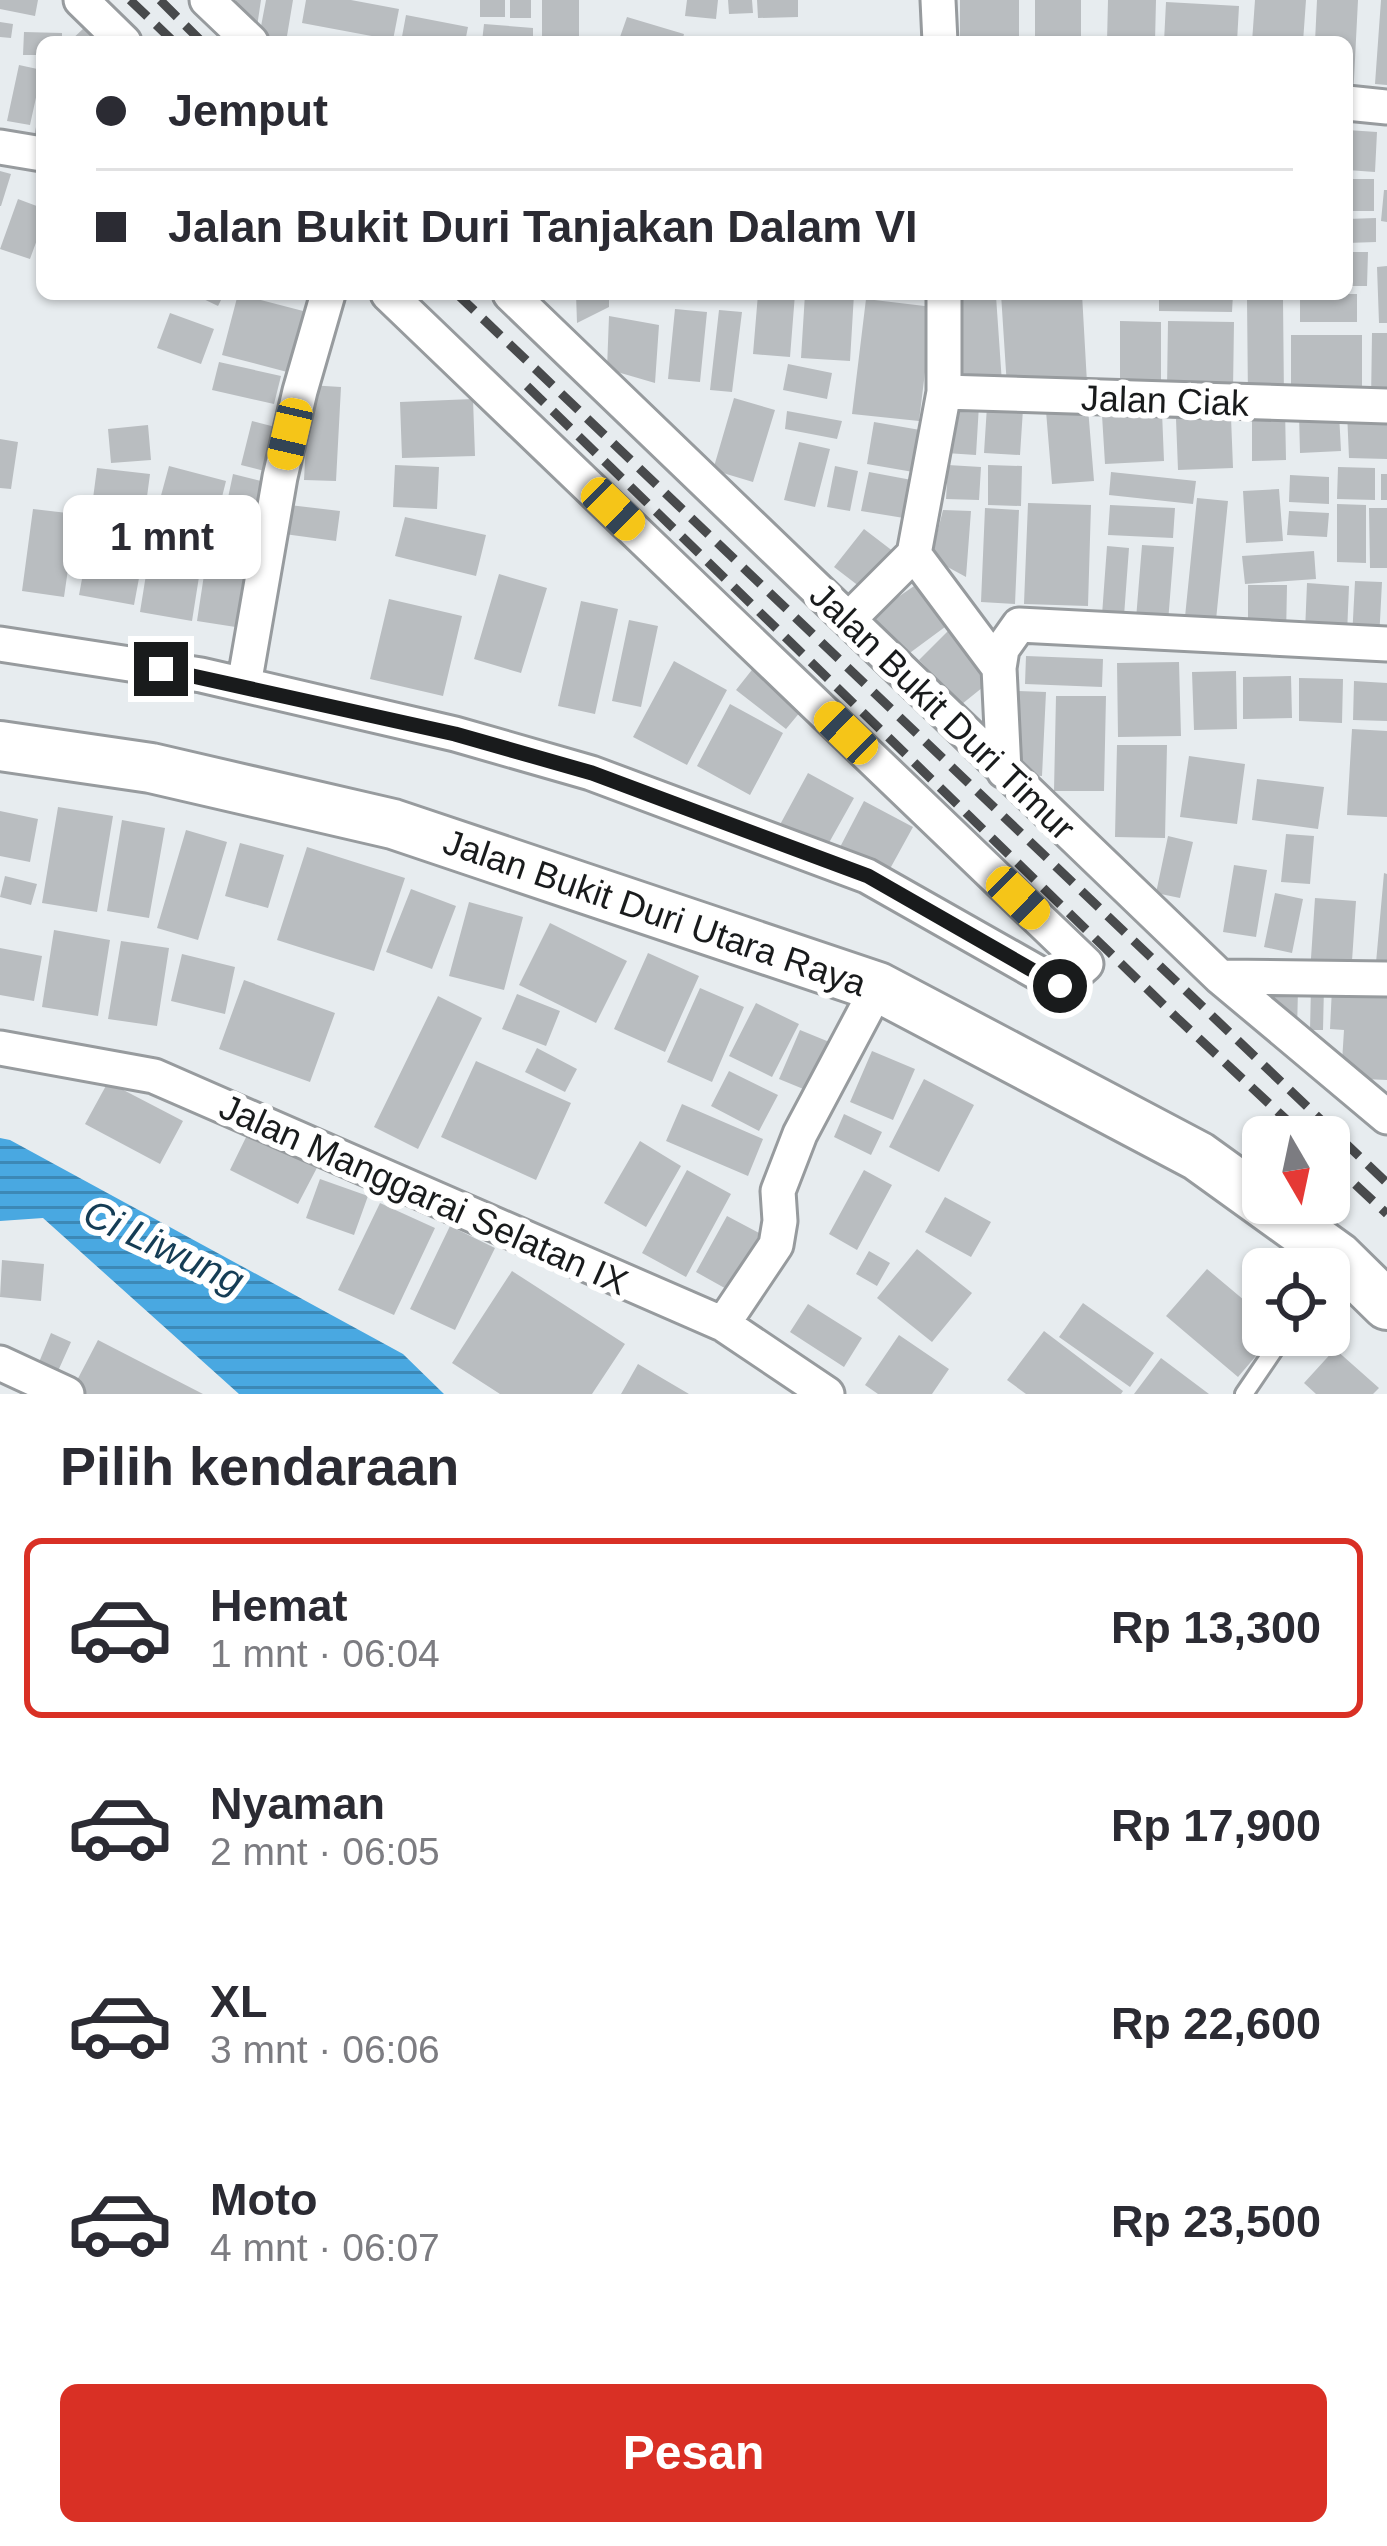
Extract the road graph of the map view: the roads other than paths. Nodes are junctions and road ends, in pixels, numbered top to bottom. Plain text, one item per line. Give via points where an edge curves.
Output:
1 (81, 0) edge
2 (208, 0) edge
3 (938, 0) edge
4 (118, 36) edge
5 (245, 36) edge
6 (940, 36) edge
7 (1353, 104) edge
8 (1387, 107) edge
9 (0, 148) edge
10 (36, 153) edge
11 (326, 300) edge
12 (394, 300) edge
13 (516, 300) edge
14 (944, 300) edge
15 (944, 392) junction
16 (1387, 406) edge
17 (914, 554) junction
18 (849, 619) junction
19 (0, 644) edge
20 (1387, 644) edge
21 (999, 668) junction
22 (244, 685) junction
23 (0, 746) edge
24 (1004, 771) junction
25 (1220, 977) junction
26 (1387, 979) edge
27 (878, 987) junction
28 (0, 1048) edge
29 (1387, 1118) edge
30 (1315, 1248) edge
31 (1350, 1276) edge
32 (1387, 1305) edge
33 (723, 1324) junction
34 (1270, 1356) edge
35 (0, 1363) edge
36 (68, 1394) edge
37 (827, 1394) edge
38 (1244, 1394) edge

1 - 4 street
2 - 5 street
3 - 6 street
7 - 8 street
9 - 10 street
11 - 22 street via 280,477
12 - 22 street via 1086,964 1060,986 868,876 592,773
13 - 18 street, Jalan Bukit Duri Timur
14 - 15 street
15 - 16 street, Jalan Ciak
15 - 17 street
17 - 18 street
17 - 21 street
18 - 24 street, Jalan Bukit Duri Timur
19 - 22 street
20 - 21 street via 1019,625
21 - 24 street
23 - 27 street, Jalan Bukit Duri Utara Raya via 152,768 393,824
24 - 25 street, Jalan Bukit Duri Timur
25 - 26 street
25 - 29 street, Jalan Bukit Duri Timur
27 - 30 street, Jalan Bukit Duri Utara Raya via 1198,1156
27 - 33 street via 800,1133 778,1191 776,1245
28 - 33 street, Jalan Manggarai Selatan IX via 154,1076
31 - 32 street, Jalan Bukit Duri Utara Raya
33 - 37 street, Jalan Manggarai Selatan IX
34 - 38 lane
35 - 36 street

